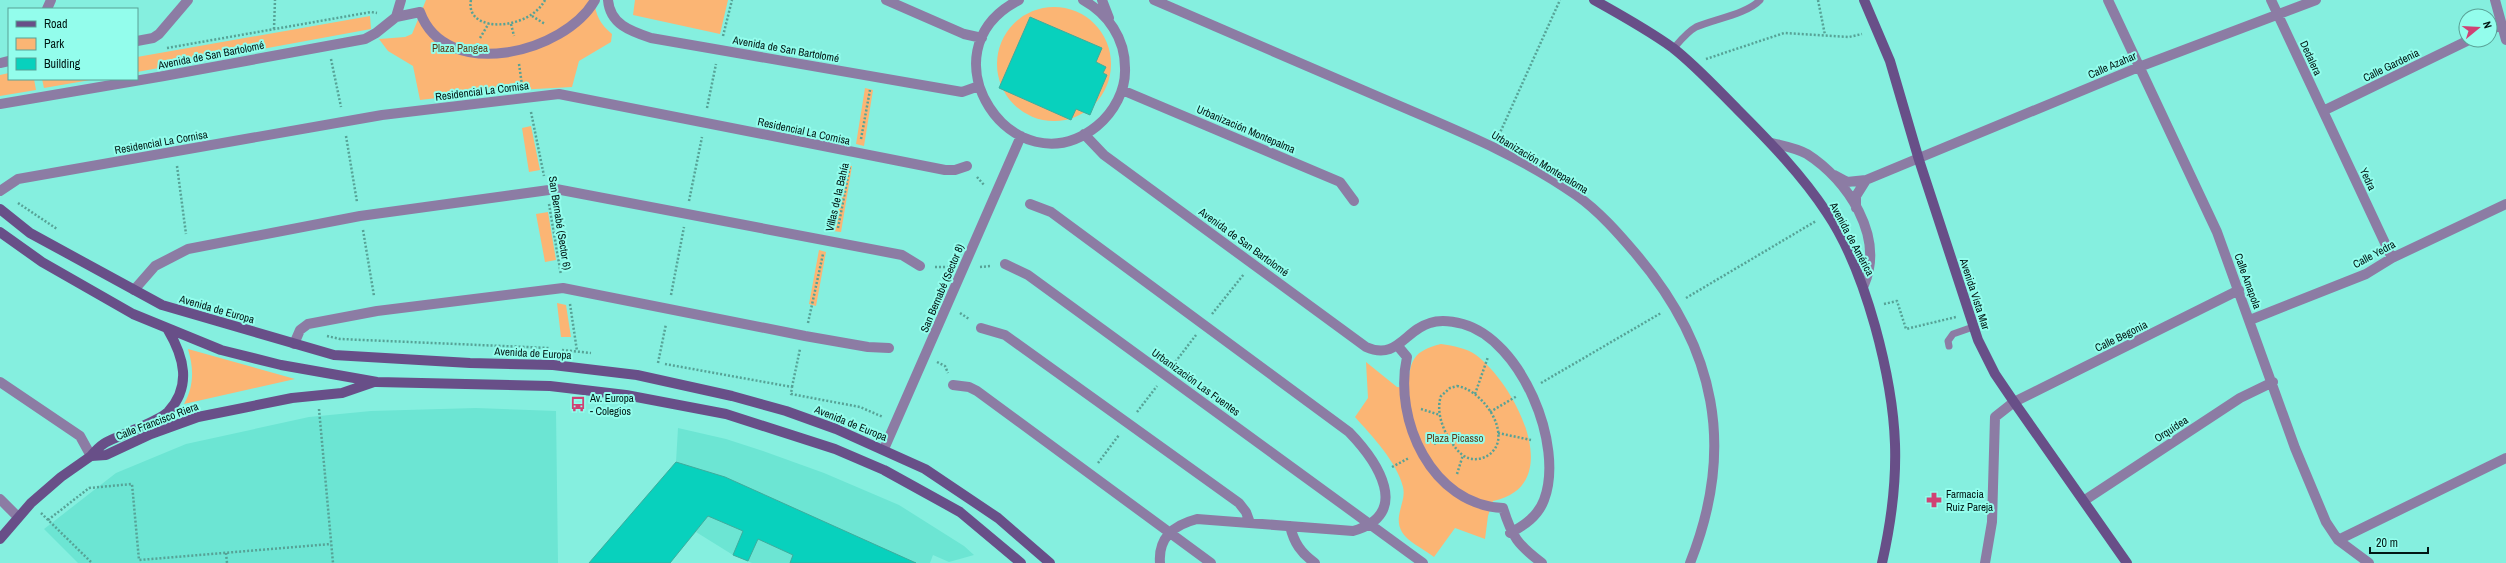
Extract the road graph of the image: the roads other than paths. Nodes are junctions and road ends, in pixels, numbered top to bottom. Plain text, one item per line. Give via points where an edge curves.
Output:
1 (188, 0) edge
2 (401, 0) edge
3 (595, 0) edge
4 (608, 0) edge
5 (886, 0) edge
6 (1019, 0) edge
7 (1082, 0) edge
8 (1102, 0) edge
9 (1154, 0) edge
10 (1594, 0) edge
11 (1760, 0) edge
12 (1864, 0) edge
13 (2108, 0) edge
14 (2271, 0) edge
15 (2316, 0) edge
16 (2495, 0) edge
17 (2277, 16) junction
18 (396, 17) junction
19 (2501, 25) junction
20 (2498, 26) edge
21 (1113, 27) junction
22 (982, 38) junction
23 (2506, 40) edge
24 (138, 41) edge
25 (2458, 45) edge
26 (1673, 49) junction
27 (2139, 67) junction
28 (979, 86) junction
29 (1122, 90) junction
30 (0, 104) edge
31 (2323, 111) junction
32 (1084, 134) junction
33 (1021, 136) junction
34 (1772, 143) junction
35 (1919, 160) junction
36 (967, 166) dead end
37 (1834, 175) junction
38 (1866, 180) junction
39 (1, 190) edge
40 (1354, 201) dead end
41 (1030, 204) dead end
42 (2506, 204) edge
43 (1856, 208) junction
44 (0, 209) edge
45 (0, 232) edge
46 (2392, 258) junction
47 (1005, 264) dead end
48 (920, 266) dead end
49 (1864, 285) junction
50 (134, 290) junction
51 (2239, 290) junction
52 (2250, 320) junction
53 (1973, 327) junction
54 (981, 328) road end
55 (168, 330) junction
56 (294, 344) junction
57 (1397, 345) junction
58 (1949, 346) dead end
59 (889, 348) dead end
60 (0, 382) edge
61 (377, 382) junction
62 (2273, 382) junction
63 (953, 385) dead end
64 (2014, 402) junction
65 (884, 449) junction
66 (91, 456) junction
67 (2506, 458) edge
68 (0, 499) edge
69 (2085, 500) junction
70 (18, 517) junction
71 (1250, 523) junction
72 (1369, 524) junction
73 (1290, 526) junction
74 (1169, 533) junction
75 (1510, 533) junction
76 (0, 538) edge
77 (2338, 540) junction
78 (1021, 563) edge
79 (1050, 563) edge
80 (1160, 563) edge
81 (1211, 563) edge
82 (1315, 563) edge
83 (1423, 563) edge
84 (1542, 563) edge
85 (1690, 563) edge
86 (1882, 563) edge
87 (1985, 563) edge
88 (2127, 563) edge
89 (2369, 563) edge

1 - 24 street via 159,34
2 - 18 street
3 - 18 street, Avenida de San Bartolomé via 580,20 561,34 533,47 504,53 480,53 456,48 442,41 425,24 420,12
4 - 28 street, Avenida de San Bartolomé via 612,17 618,23 651,38 962,92
5 - 22 street via 964,34
6 - 22 street via 999,14
7 - 21 street via 1104,15
8 - 21 street
9 - 85 street, Urbanización Montepaloma via 1494,146 1577,196 1603,219 1650,270 1674,305 1690,335 1712,402 1715,437 1709,506
10 - 26 street, Avenida de América
11 - 26 lane via 1755,5 1696,27
12 - 35 street, Avenida Vista Mar via 1890,61
13 - 27 street, Calle Amapola
14 - 17 street, Dedalera
15 - 17 street, Calle Azahar
16 - 19 street
17 - 27 street, Calle Azahar
17 - 31 street, Dedalera
18 - 30 street, Avenida de San Bartolomé via 365,39
19 - 20 street
19 - 23 street
21 - 29 street via 1124,54 1126,68
22 - 28 street via 976,66
25 - 31 street, Calle Gardenia
26 - 34 street, Avenida de América
27 - 35 street, Calle Azahar
27 - 51 street, Calle Amapola via 2192,173
28 - 33 street via 988,108 997,119
29 - 32 street via 1103,121
29 - 40 street, Urbanización Montepalma via 1340,182
31 - 46 street, Yedra
32 - 33 street via 1064,141 1050,142
32 - 57 street, Avenida de San Bartolomé via 1104,155 1366,346 1382,351
33 - 65 street, San Bernabé (Sector 8)
34 - 37 street via 1807,154
34 - 49 street, Avenida de América via 1828,214
35 - 38 street
35 - 53 street, Avenida Vista Mar
36 - 39 street, Residencial La Cornisa via 946,170 559,94 343,122 18,179
37 - 38 street via 1847,182
37 - 43 street
38 - 43 street, Avenida de América via 1856,196
41 - 72 street via 1051,212 1349,432 1374,462 1386,489 1386,501
42 - 46 street, Calle Yedra
43 - 49 street via 1868,239 1868,274
44 - 50 street, Avenida de Europa via 30,233
45 - 55 street via 42,262 93,292
46 - 52 street, Calle Yedra via 2366,274
47 - 72 street, Urbanización Las Fuentes via 1028,275
48 - 50 street via 902,255 547,189 360,216 188,249 155,266
49 - 86 street, Avenida de América via 1884,360 1895,427 1893,495
50 - 56 street, Avenida de Europa via 162,305
51 - 52 street, Calle Amapola
51 - 64 street, Calle Begonia
52 - 62 street, Calle Amapola
53 - 58 lane via 1951,336
53 - 64 street, Avenida Vista Mar via 1995,374
54 - 71 street via 1005,335 1239,503
55 - 61 street via 221,350 281,365
55 - 66 street via 178,345 185,376 181,391 167,412 102,443
56 - 59 street via 300,330 308,324 377,311 563,288 805,336
56 - 65 street, Avenida de Europa via 334,355 470,363 553,364 637,375 786,411
57 - 75 street via 1407,357 1404,404 1421,450 1436,474 1452,490 1473,503 1503,508
57 - 75 street, Avenida de San Bartolomé via 1429,323 1443,320 1464,325 1493,343 1530,389 1545,429 1550,459 1549,481 1544,501 1534,516 1524,526
60 - 66 street via 80,436
61 - 66 street, Calle Francisco Riera via 342,392 250,405 198,417 151,434 106,455
61 - 78 street via 550,386 626,395 726,414 835,449 890,473 960,512
62 - 69 street, Orquídea via 2240,398
62 - 77 street, Calle Amapola via 2295,448 2326,522
63 - 74 street via 977,391
64 - 69 street, Avenida Vista Mar
64 - 87 street, Calle Begonia via 1995,418 1992,522
65 - 79 street, Avenida de Europa via 962,491
66 - 70 street, Calle Francisco Riera via 61,477
67 - 77 street
68 - 70 street
69 - 88 street, Avenida Vista Mar
70 - 76 street, Calle Francisco Riera
71 - 73 street
71 - 74 street via 1197,519 1177,526
72 - 73 street via 1352,531
72 - 83 street, Urbanización Las Fuentes
73 - 82 street via 1293,539 1300,550
74 - 80 street via 1162,545
74 - 81 street
75 - 84 street via 1525,550
77 - 89 street, Calle Amapola

